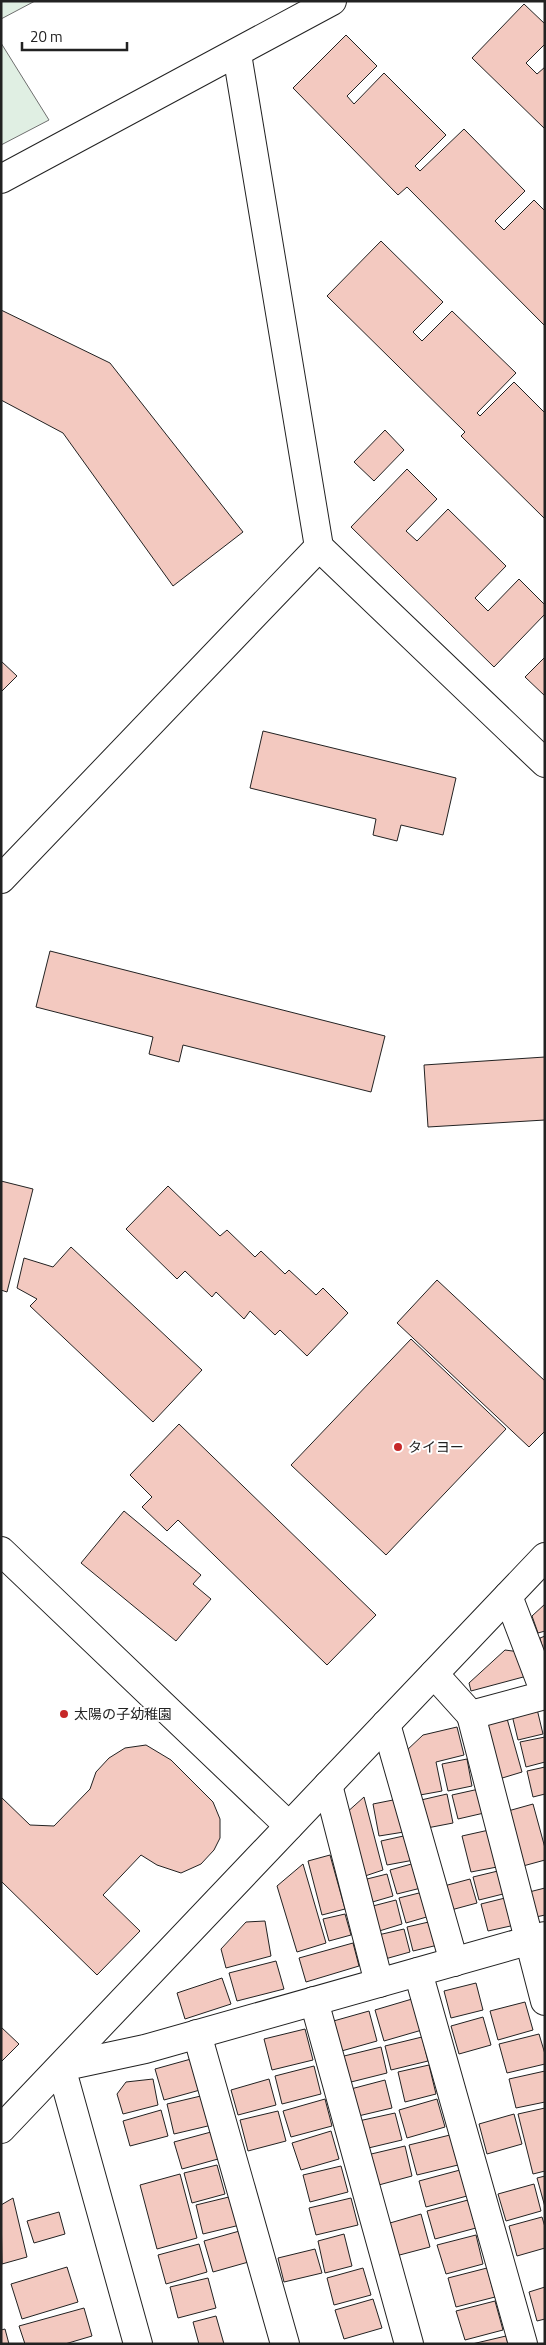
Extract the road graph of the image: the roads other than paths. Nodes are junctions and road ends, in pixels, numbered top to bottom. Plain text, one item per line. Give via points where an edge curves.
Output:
1 (332, 1) edge
2 (237, 54) junction
3 (1, 178) edge
4 (318, 547) junction
5 (545, 763) edge
6 (1, 879) edge
7 (1, 1551) edge
8 (545, 1557) edge
9 (508, 1596) junction
10 (434, 1674) junction
11 (545, 1694) edge
12 (471, 1715) junction
13 (386, 1724) junction
14 (328, 1785) junction
15 (289, 1826) junction
16 (536, 1938) edge
17 (454, 1962) junction
18 (418, 1972) junction
19 (378, 1983) junction
20 (314, 2001) junction
21 (545, 2001) edge
22 (198, 2034) junction
23 (60, 2067) junction
24 (1, 2129) edge
25 (138, 2344) edge
26 (285, 2344) edge
27 (409, 2344) edge
28 (523, 2344) edge

1 - 2 street
2 - 3 street
2 - 4 street
4 - 5 street
4 - 6 street
7 - 15 street
8 - 9 street
9 - 10 street
9 - 11 street
10 - 12 street
10 - 13 street
11 - 12 street
12 - 16 street
13 - 14 street
13 - 17 street
14 - 15 street
14 - 19 street
15 - 23 street
16 - 17 street
16 - 21 street
17 - 18 street
18 - 19 street
18 - 28 street
19 - 20 street
20 - 22 street
20 - 27 street
22 - 23 street
22 - 26 street
23 - 24 street
23 - 25 street

